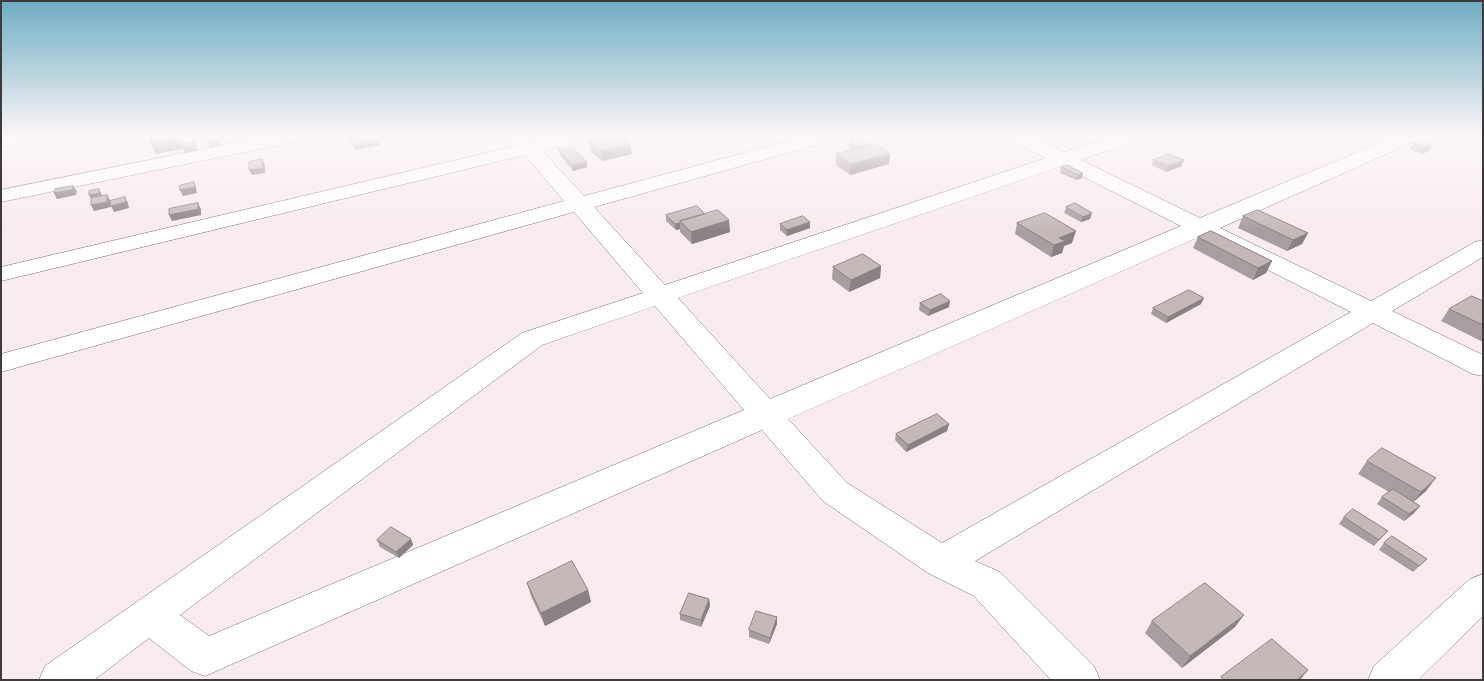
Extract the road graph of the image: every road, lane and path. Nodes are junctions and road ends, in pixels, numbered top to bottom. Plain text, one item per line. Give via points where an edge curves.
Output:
1 (138, 168) edge
2 (422, 168) edge
3 (547, 168) edge
4 (711, 168) edge
5 (1035, 168) edge
6 (1083, 168) edge
7 (1338, 168) edge
8 (1, 196) edge
9 (579, 204) junction
10 (1201, 227) junction
11 (1483, 247) edge
12 (1, 274) edge
13 (660, 296) junction
14 (1372, 312) junction
15 (1, 363) edge
16 (1483, 367) edge
17 (766, 415) junction
18 (941, 562) junction
19 (1483, 591) edge
20 (149, 615) junction
21 (204, 669) edge
22 (60, 680) edge
23 (1079, 680) edge
24 (1389, 680) edge

1 - 8 street
2 - 12 street
3 - 9 street
4 - 9 street
5 - 13 street
6 - 10 street
7 - 10 street
9 - 13 street
9 - 15 street
10 - 14 street
10 - 17 street
11 - 14 street
13 - 17 street
13 - 20 street via 532,339
14 - 16 street
14 - 18 street
17 - 18 street via 835,492
17 - 21 street
18 - 23 street via 987,584
19 - 24 street
20 - 21 street
20 - 22 street

